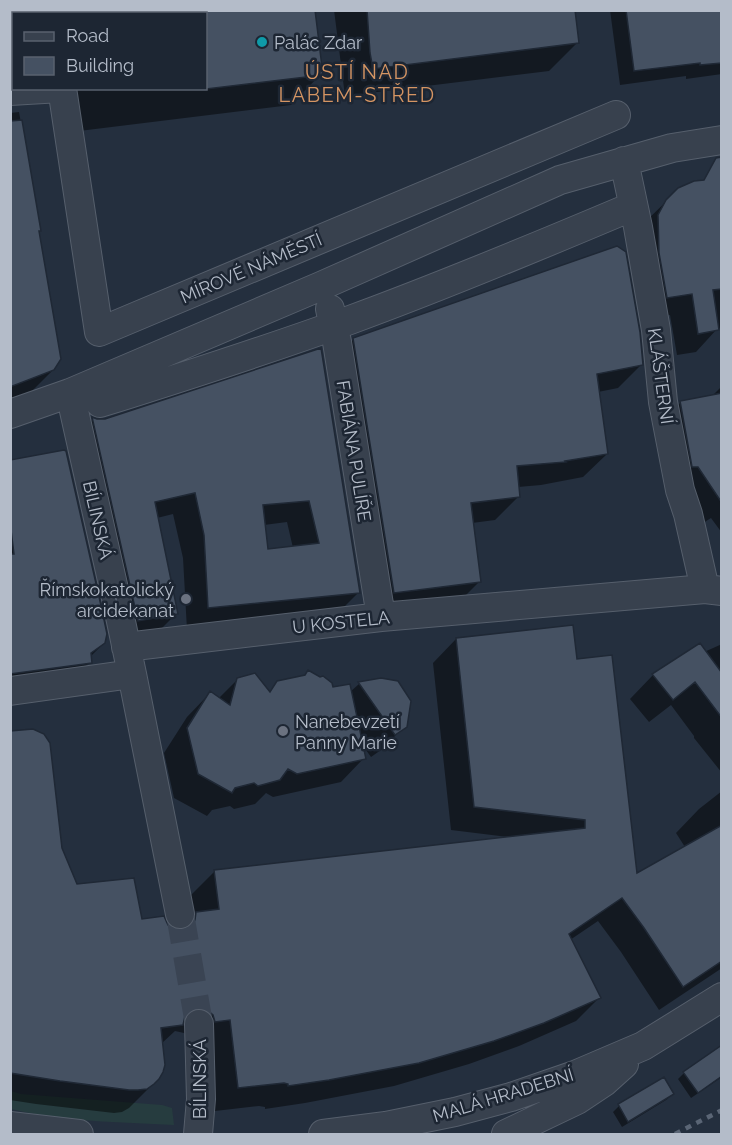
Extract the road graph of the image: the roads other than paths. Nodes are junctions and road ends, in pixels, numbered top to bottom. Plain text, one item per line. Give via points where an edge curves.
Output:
1 (10, 91) edge
2 (62, 94) edge
3 (616, 115) dead end
4 (722, 140) edge
5 (624, 161) junction
6 (624, 210) dead end
7 (321, 286) junction
8 (333, 325) junction
9 (70, 393) junction
10 (100, 403) dead end
11 (10, 414) edge
12 (713, 590) edge
13 (381, 617) junction
14 (129, 661) junction
15 (10, 692) edge
16 (180, 914) tunnel mouth
17 (722, 997) edge
18 (199, 1024) tunnel mouth
19 (643, 1046) junction
20 (10, 1126) edge
21 (79, 1134) edge
22 (198, 1134) edge
23 (323, 1134) edge
24 (506, 1134) edge

1 - 2 street
2 - 3 street, MÍROVÉ NÁMĚSTÍ via 99,332
4 - 5 street
5 - 7 street via 560,180
5 - 12 street, KLÁŠTERNÍ via 656,330 663,402 680,490
6 - 8 street
7 - 8 street, FABIÁNA PULÍŘE
7 - 9 street
8 - 10 street
8 - 13 street, FABIÁNA PULÍŘE
9 - 11 street
9 - 14 street, BÍLINSKÁ
12 - 13 street, U KOSTELA
13 - 14 street, U KOSTELA
14 - 15 street, U KOSTELA
14 - 16 street, BÍLINSKÁ
17 - 19 street, MALÁ HRADEBNÍ
18 - 22 street, BÍLINSKÁ
19 - 23 street, MALÁ HRADEBNÍ via 511,1097 386,1126
19 - 24 street, MALÁ HRADEBNÍ via 604,1082 576,1100
20 - 21 street

